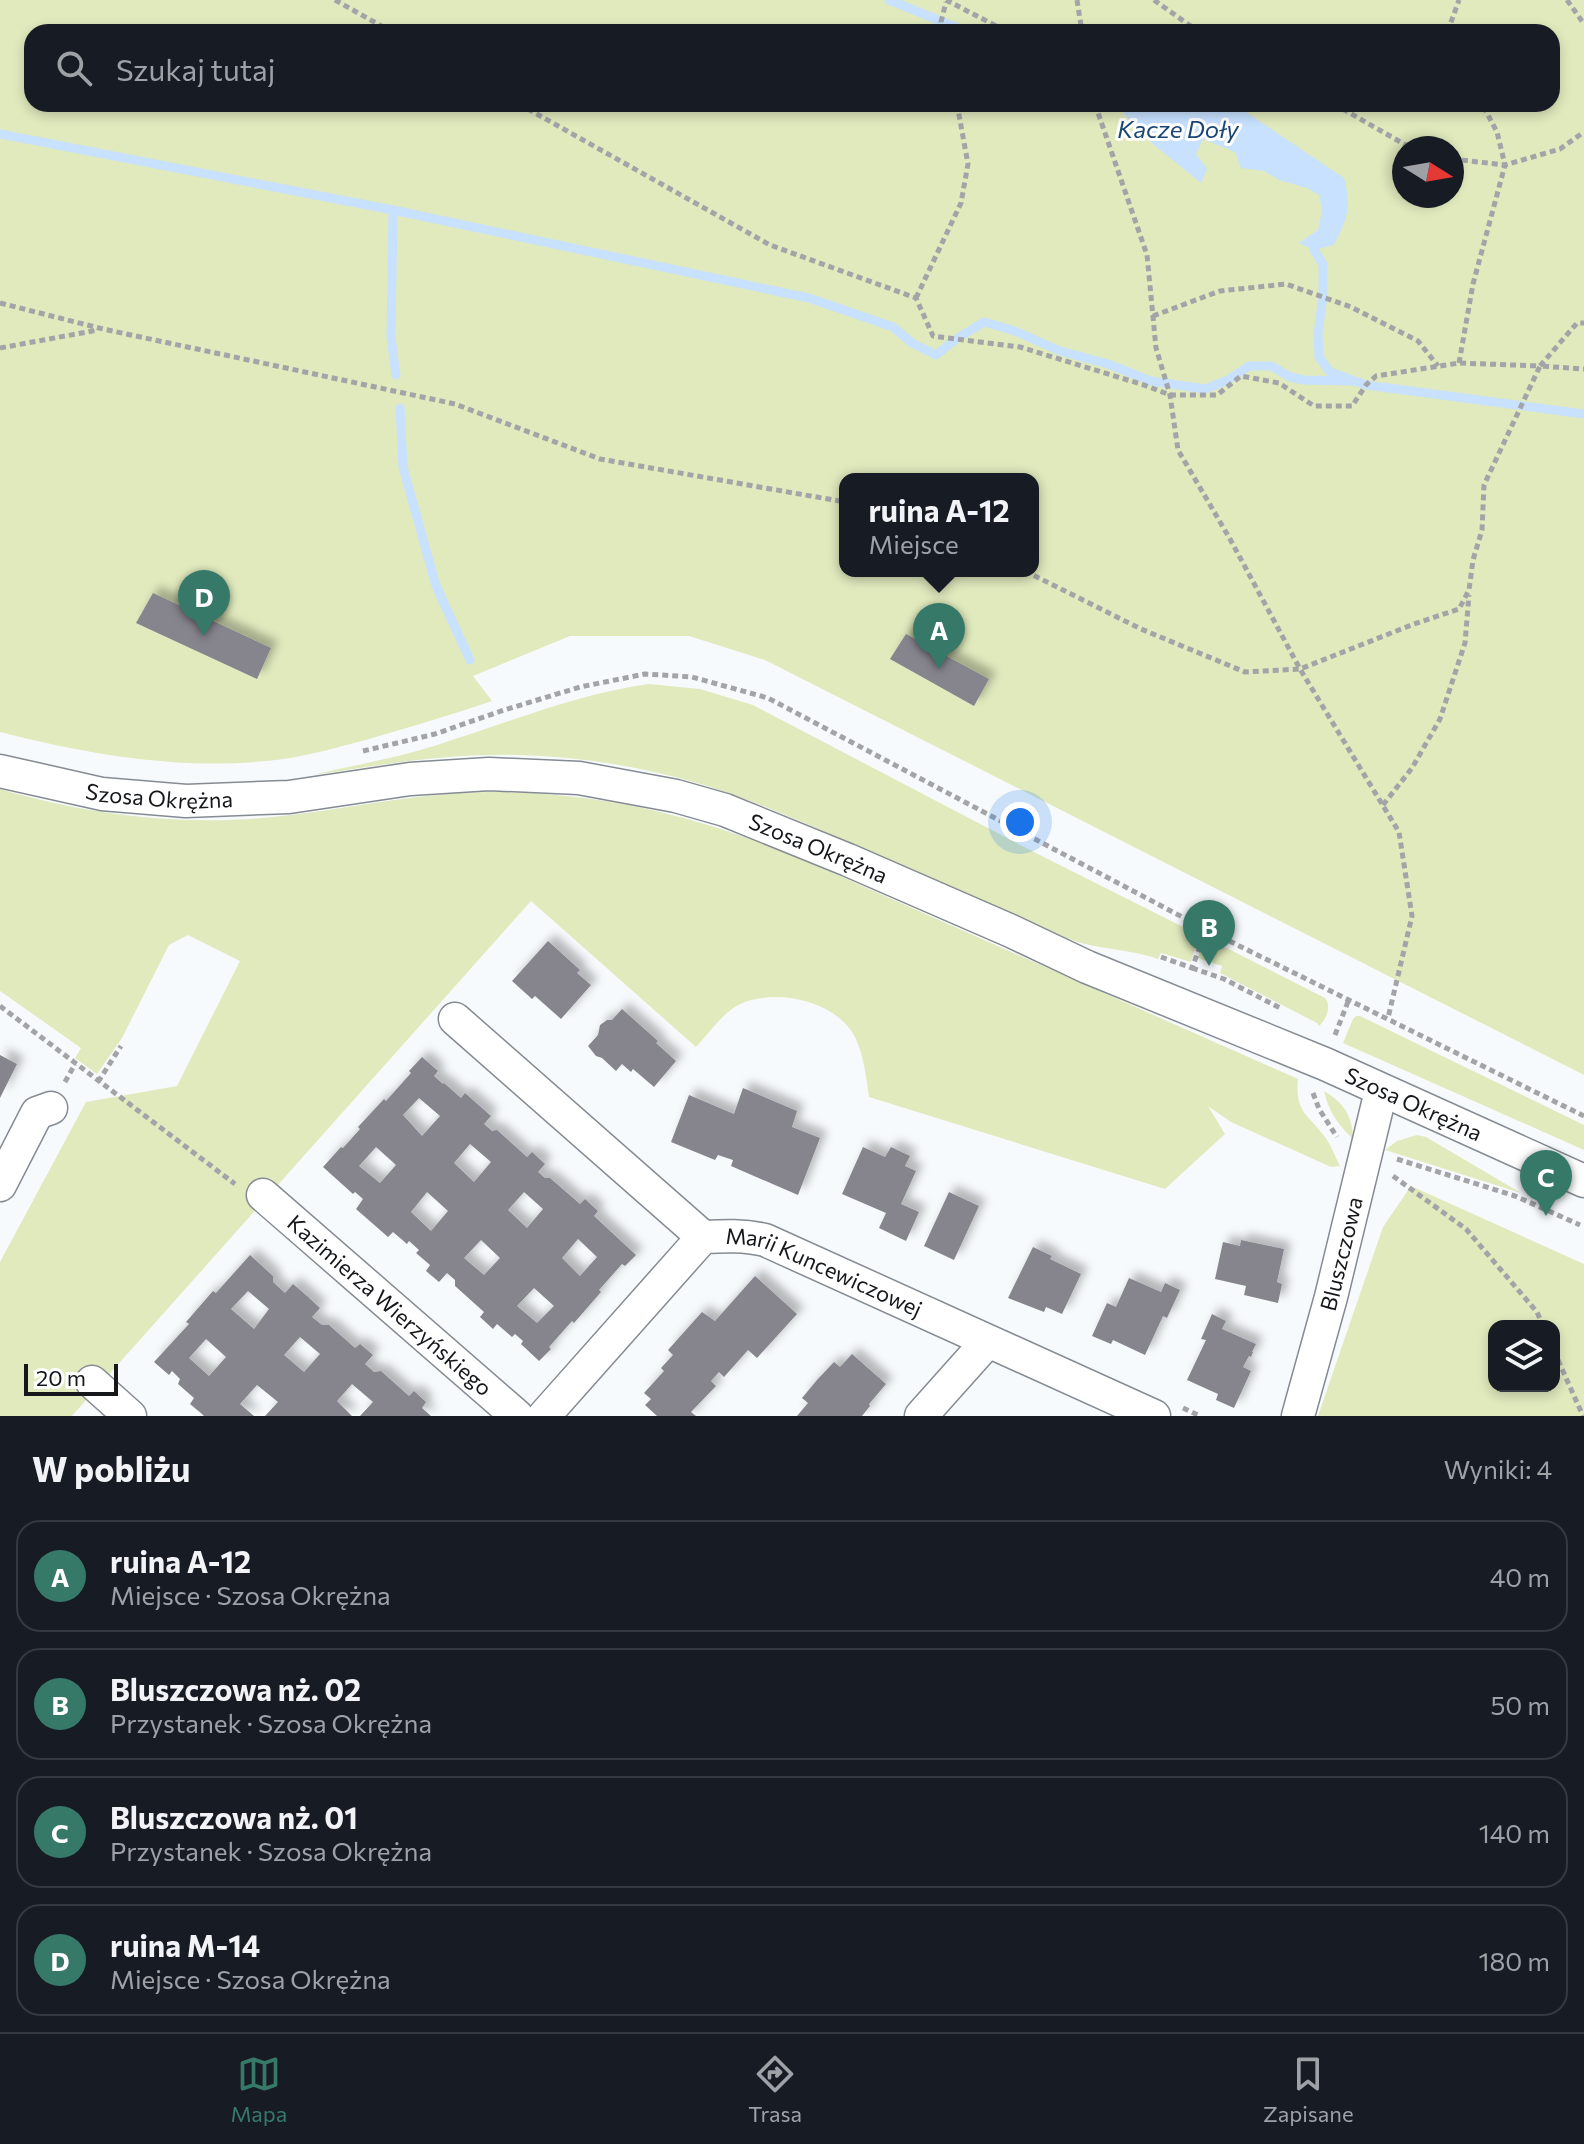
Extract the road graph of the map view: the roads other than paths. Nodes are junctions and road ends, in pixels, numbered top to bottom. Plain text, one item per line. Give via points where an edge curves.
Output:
1 (0, 771) edge
2 (455, 1019) dead end
3 (1381, 1091) junction
4 (51, 1108) dead end
5 (1584, 1181) edge
6 (0, 1185) edge
7 (263, 1195) road end
8 (703, 1237) junction
9 (987, 1342) junction
10 (92, 1382) dead end
11 (1163, 1410) edge
12 (130, 1416) edge
13 (517, 1416) edge
14 (544, 1416) edge
15 (921, 1416) edge
16 (1298, 1416) edge

1 - 3 street, Szosa Okrężna via 102,794 186,801 289,797 480,774 555,776 653,791 787,834
2 - 8 street, Marii Kuncewiczowej
3 - 5 street, Szosa Okrężna
3 - 16 street, Bluszczowa
4 - 6 street via 37,1113
7 - 13 street, Kazimierza Wierzyńskiego
8 - 9 street, Marii Kuncewiczowej via 765,1240
8 - 14 street
9 - 11 street, Marii Kuncewiczowej
9 - 15 street
10 - 12 street

